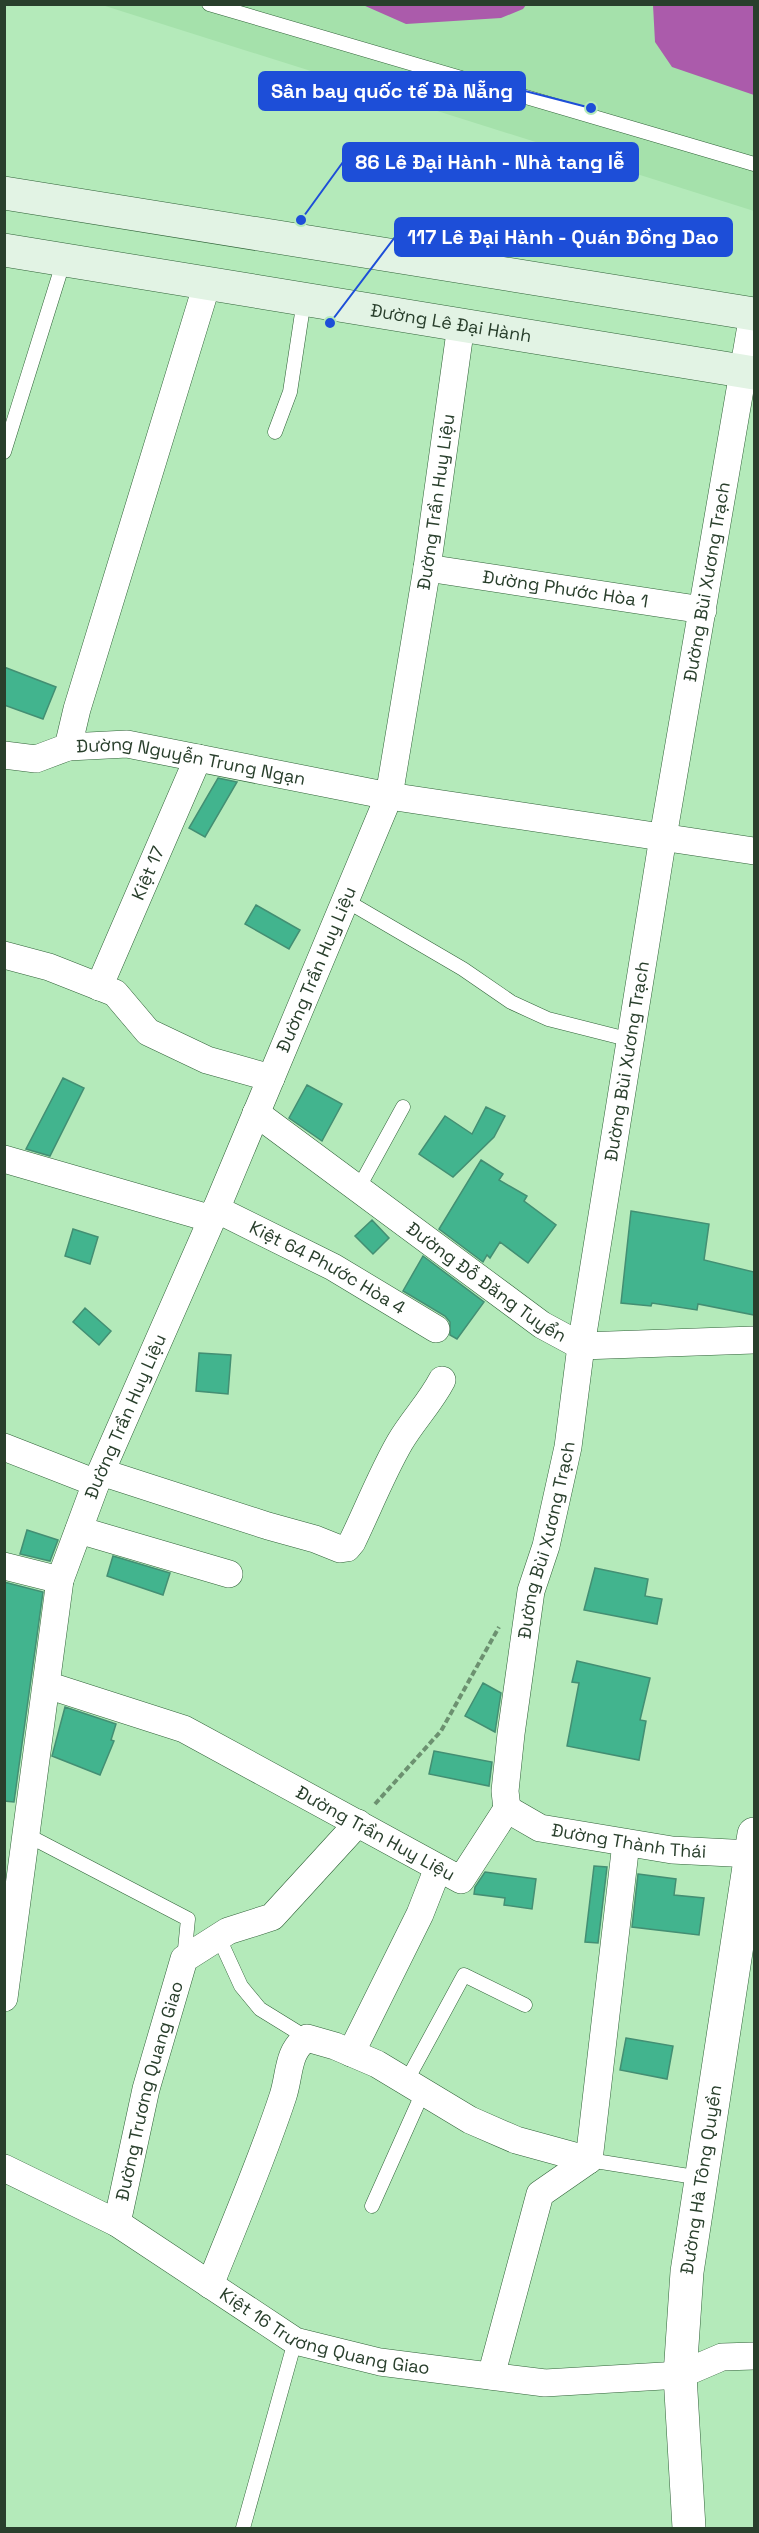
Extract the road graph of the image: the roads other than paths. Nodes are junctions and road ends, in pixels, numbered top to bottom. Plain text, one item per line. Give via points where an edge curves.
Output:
1 (209, 4) edge
2 (754, 164) edge
3 (4, 193) edge
4 (4, 250) edge
5 (64, 260) junction
6 (207, 284) junction
7 (304, 300) junction
8 (754, 314) edge
9 (461, 325) junction
10 (749, 372) edge
11 (275, 432) dead end
12 (4, 452) edge
13 (427, 568) junction
14 (703, 610) junction
15 (68, 747) junction
16 (4, 755) edge
17 (198, 758) junction
18 (388, 796) junction
19 (663, 837) junction
20 (754, 851) edge
21 (345, 900) junction
22 (4, 955) edge
23 (99, 987) junction
24 (631, 1040) junction
25 (271, 1078) junction
26 (404, 1107) dead end
27 (256, 1113) junction
28 (4, 1159) edge
29 (358, 1189) junction
30 (214, 1214) junction
31 (436, 1329) dead end
32 (754, 1340) edge
33 (581, 1346) junction
34 (442, 1380) dead end
35 (4, 1447) edge
36 (99, 1478) junction
37 (79, 1530) junction
38 (4, 1566) edge
39 (229, 1574) dead end
40 (60, 1581) junction
41 (47, 1686) junction
42 (507, 1809) junction
43 (358, 1823) junction
44 (27, 1835) junction
45 (626, 1842) junction
46 (753, 1847) edge
47 (438, 1869) junction
48 (219, 1938) junction
49 (184, 1959) junction
50 (4, 1998) edge
51 (525, 2005) dead end
52 (307, 2038) junction
53 (351, 2053) junction
54 (415, 2087) junction
55 (589, 2160) junction
56 (4, 2168) edge
57 (701, 2178) junction
58 (372, 2206) dead end
59 (117, 2223) junction
60 (210, 2285) junction
61 (295, 2341) junction
62 (754, 2356) edge
63 (680, 2374) junction
64 (492, 2376) junction
65 (243, 2529) edge
66 (689, 2529) edge

1 - 2 lane
3 - 8 main road
4 - 5 main road, Đường Lê Đại Hành
5 - 6 main road, Đường Lê Đại Hành
5 - 12 lane
6 - 7 main road, Đường Lê Đại Hành
6 - 15 street, Đường Nguyễn Trung Ngạn
7 - 9 main road, Đường Lê Đại Hành
7 - 11 lane via 290,392
8 - 10 street, Đường Bùi Xương Trạch
9 - 10 main road, Đường Lê Đại Hành
9 - 13 street, Đường Trần Huy Liệu
10 - 14 street, Đường Bùi Xương Trạch
13 - 14 street, Đường Phước Hòa 1
13 - 18 street, Đường Trần Huy Liệu
14 - 19 street, Đường Bùi Xương Trạch
15 - 16 street via 36,759
15 - 17 street, Đường Nguyễn Trung Ngạn via 127,744
17 - 18 street, Đường Nguyễn Trung Ngạn
17 - 23 street, Kiệt 17
18 - 19 street, Đường Nguyễn Trung Ngạn
18 - 21 street, Đường Trần Huy Liệu
19 - 20 street, Đường Nguyễn Trung Ngạn
19 - 24 street, Đường Bùi Xương Trạch
21 - 24 lane via 511,1002 548,1019
21 - 25 street, Đường Trần Huy Liệu
22 - 23 street
23 - 25 street via 115,993 148,1032 207,1060
24 - 33 street, Đường Bùi Xương Trạch
25 - 27 street, Đường Trần Huy Liệu
26 - 29 lane
27 - 29 street, Đường Đỗ Đăng Tuyển
27 - 30 street, Đường Trần Huy Liệu
28 - 30 street, Kiệt 64 Phước Hòa 4
29 - 33 street, Đường Đỗ Đăng Tuyển via 542,1325
30 - 31 street, Kiệt 64 Phước Hòa 4 via 333,1267
30 - 36 street, Đường Trần Huy Liệu
32 - 33 street, Đường Đỗ Đăng Tuyển
33 - 42 street, Đường Bùi Xương Trạch via 568,1447 546,1546 531,1591 511,1734
34 - 36 street via 396,1450 347,1548
35 - 36 street
36 - 37 street, Đường Trần Huy Liệu
37 - 39 street
37 - 40 street, Đường Trần Huy Liệu
38 - 40 street
40 - 41 street, Đường Trần Huy Liệu
41 - 43 street, Đường Trần Huy Liệu via 184,1729
41 - 44 street, Đường Trần Huy Liệu
42 - 45 street, Đường Thành Thái via 540,1828
42 - 47 street, Đường Trần Huy Liệu via 461,1880
43 - 47 street, Đường Trần Huy Liệu
43 - 48 street via 272,1917 228,1931
44 - 49 lane via 188,1919
44 - 50 street, Đường Trần Huy Liệu
45 - 46 street, Đường Thành Thái via 672,1850
45 - 55 street
46 - 57 street, Đường Hà Tông Quyền
47 - 53 street
48 - 49 street
48 - 52 lane via 241,1986 260,2009
49 - 59 street, Đường Trương Quang Giao via 146,2090
51 - 54 lane via 464,1975
52 - 53 street
52 - 60 street via 292,2055 284,2094
53 - 54 street
54 - 55 street via 470,2120 516,2140
54 - 58 lane
55 - 57 lane
55 - 64 street via 540,2194
56 - 59 street, Kiệt 16 Trương Quang Giao
57 - 63 street, Đường Hà Tông Quyền via 687,2272
59 - 60 street, Kiệt 16 Trương Quang Giao
60 - 61 street, Kiệt 16 Trương Quang Giao
61 - 64 street, Kiệt 16 Trương Quang Giao via 380,2362
61 - 65 lane
62 - 63 street via 722,2357
63 - 64 street, Kiệt 16 Trương Quang Giao via 545,2383
63 - 66 street, Đường Hà Tông Quyền

